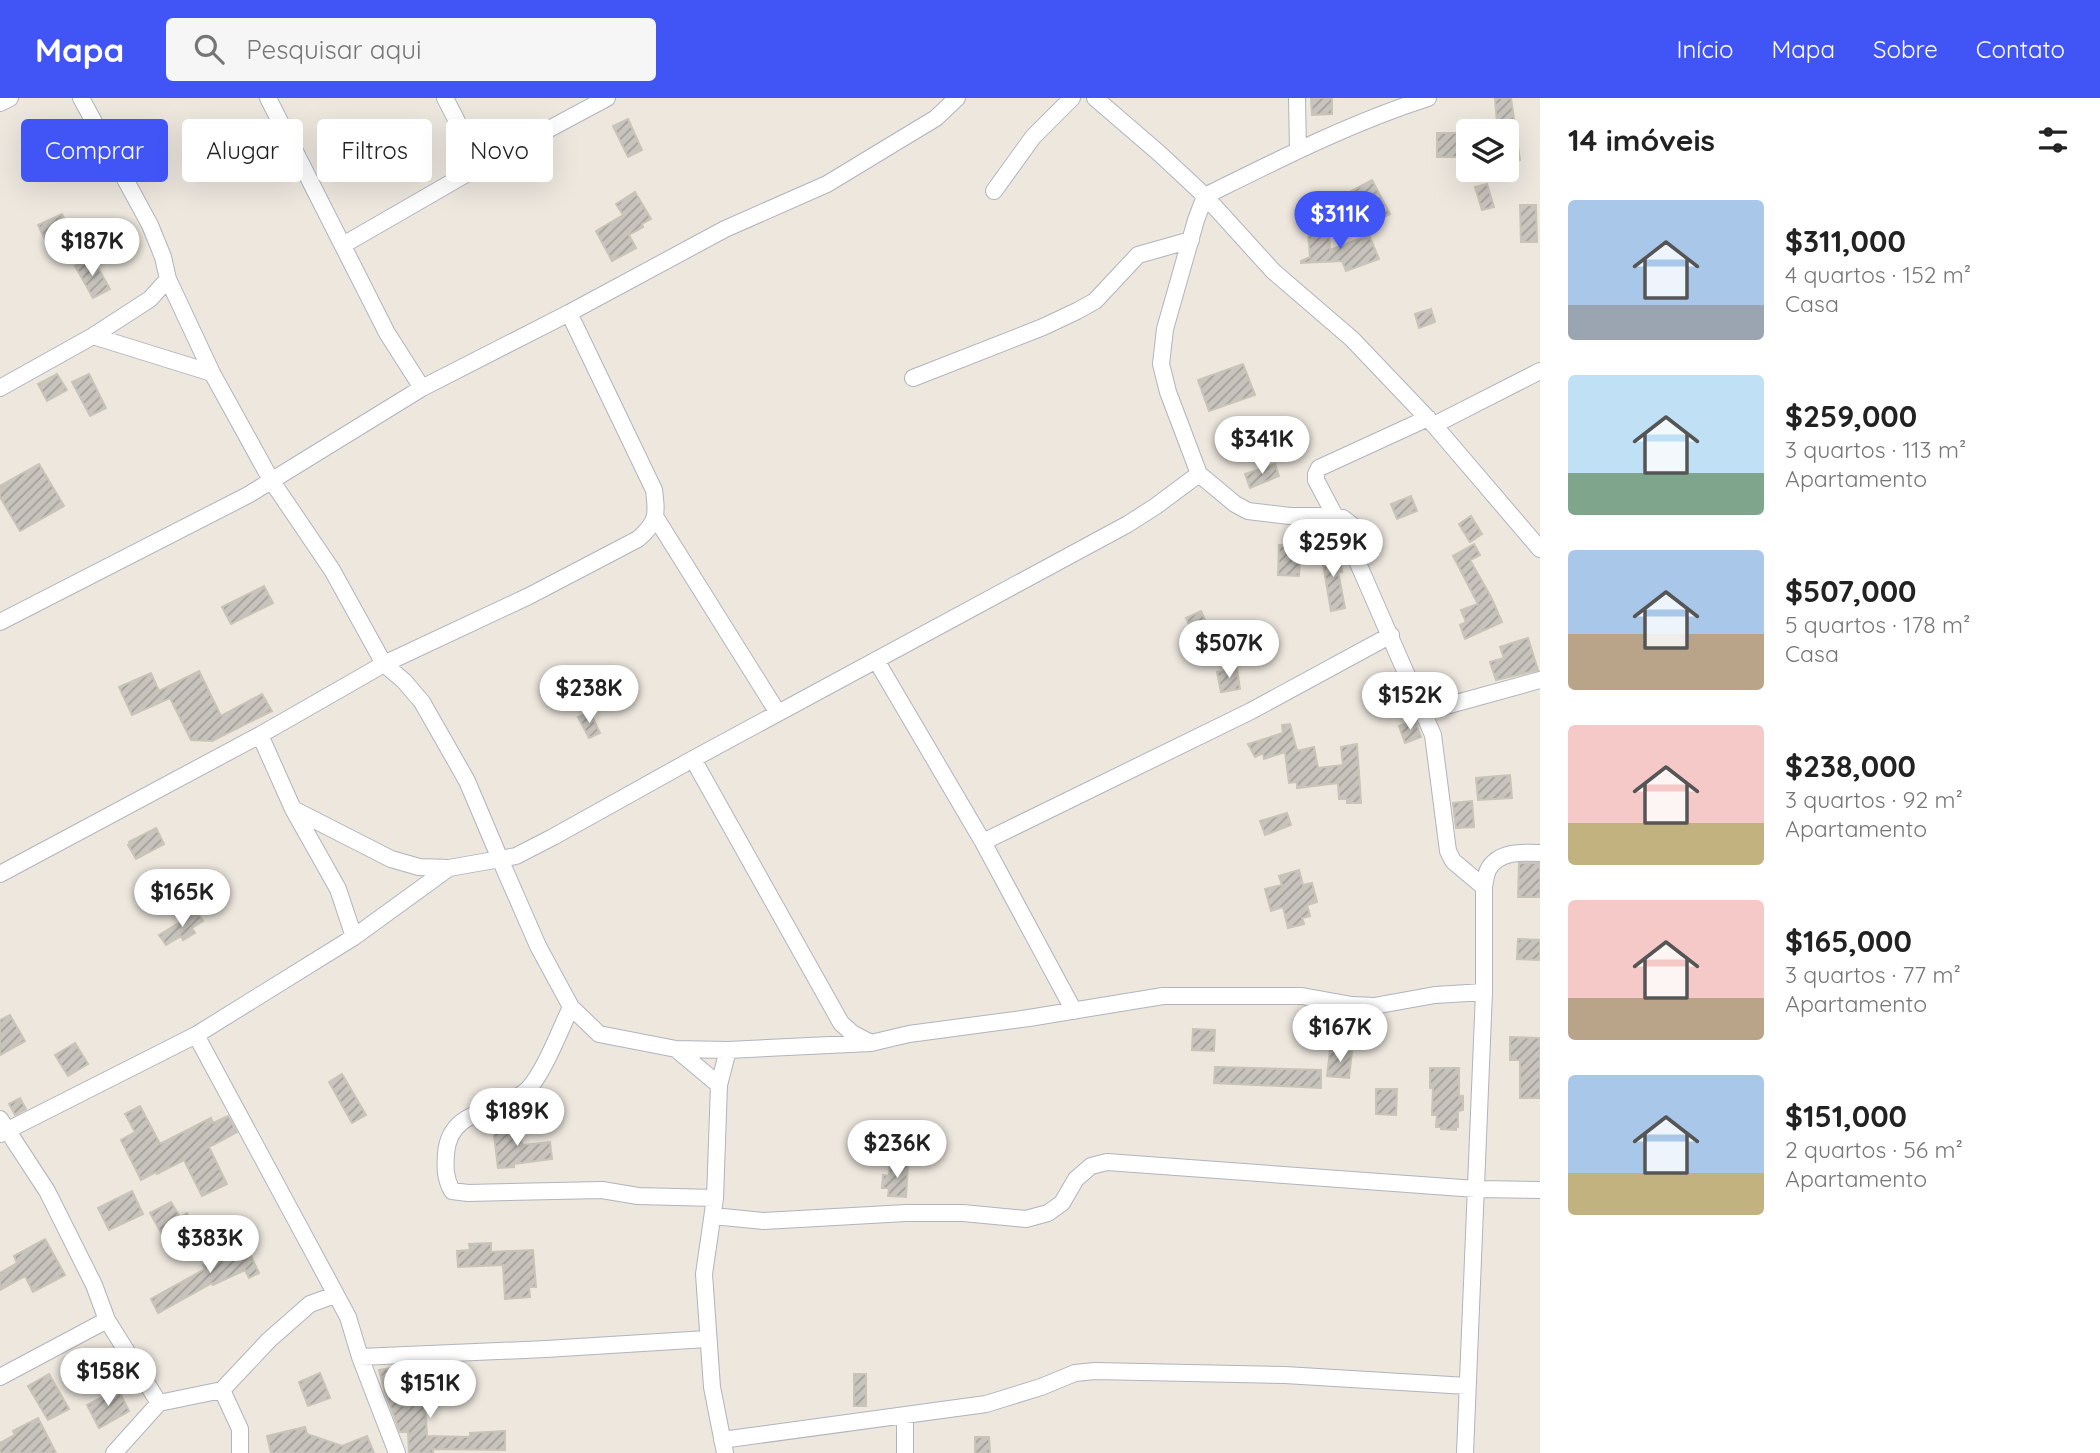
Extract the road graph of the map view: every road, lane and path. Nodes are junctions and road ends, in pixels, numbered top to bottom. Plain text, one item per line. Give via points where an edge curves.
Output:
1 (10, 98) edge
2 (81, 98) edge
3 (268, 98) edge
4 (445, 98) edge
5 (607, 98) edge
6 (957, 98) edge
7 (1072, 98) edge
8 (1095, 98) edge
9 (1297, 98) edge
10 (1428, 98) edge
11 (0, 103) edge
12 (456, 119) edge
13 (553, 127) edge
14 (1298, 150) junction
15 (452, 182) edge
16 (994, 191) dead end
17 (1205, 196) junction
18 (1191, 240) junction
19 (342, 245) junction
20 (167, 279) junction
21 (569, 313) junction
22 (93, 336) junction
23 (1540, 371) edge
24 (212, 373) junction
25 (913, 378) dead end
26 (0, 388) edge
27 (422, 388) junction
28 (1431, 422) junction
29 (1199, 474) junction
30 (271, 480) junction
31 (1335, 516) junction
32 (656, 518) junction
33 (1540, 550) edge
34 (0, 622) edge
35 (1391, 635) junction
36 (876, 660) junction
37 (384, 664) junction
38 (1540, 680) edge
39 (1424, 712) junction
40 (778, 713) junction
41 (260, 735) junction
42 (693, 759) junction
43 (293, 808) junction
44 (983, 842) junction
45 (1540, 853) edge
46 (500, 859) junction
47 (449, 868) junction
48 (0, 874) edge
49 (1484, 887) junction
50 (354, 937) junction
51 (1484, 992) junction
52 (571, 1007) junction
53 (1074, 1011) junction
54 (841, 1023) junction
55 (196, 1035) junction
56 (871, 1043) junction
57 (830, 1045) junction
58 (676, 1049) junction
59 (728, 1050) junction
60 (719, 1085) junction
61 (2, 1128) edge
62 (1476, 1189) junction
63 (1540, 1190) edge
64 (715, 1198) junction
65 (713, 1216) junction
66 (335, 1295) junction
67 (107, 1320) junction
68 (707, 1339) junction
69 (360, 1357) junction
70 (0, 1377) edge
71 (1466, 1386) junction
72 (222, 1390) junction
73 (159, 1403) junction
74 (905, 1415) junction
75 (724, 1446) edge
76 (114, 1453) edge
77 (240, 1453) edge
78 (397, 1453) edge
79 (905, 1453) edge
80 (1465, 1453) edge

1 - 11 street
2 - 20 street via 150,225
3 - 19 street
4 - 12 street
5 - 13 street
6 - 21 street via 936,118 827,184 725,229
7 - 16 street via 1033,137
8 - 17 street
9 - 14 street
10 - 14 street via 1380,113
14 - 17 street
15 - 19 street
17 - 18 street
17 - 28 street via 1273,271 1352,339
18 - 25 street via 1138,255 1095,300 1043,327
18 - 29 street via 1165,329 1161,364
19 - 27 street via 387,333
20 - 22 street via 150,299
20 - 24 street
21 - 27 street
21 - 32 street via 654,490
22 - 24 street
22 - 26 street
23 - 28 street
24 - 30 street
27 - 30 street
28 - 31 street via 1319,468 1316,480
28 - 33 street
29 - 31 street via 1248,511
29 - 36 street via 1128,524
30 - 34 street
30 - 37 street via 332,570
31 - 35 street via 1353,526 1354,554
32 - 37 street via 638,538 529,596
32 - 40 street
35 - 39 street
35 - 44 street via 1251,711
36 - 40 street
36 - 44 street
37 - 41 street
37 - 46 street via 422,702 467,781
38 - 39 street
39 - 49 street via 1433,735 1448,851 1453,861
40 - 42 street
41 - 43 street
41 - 48 street
42 - 46 street via 553,837
42 - 54 street
43 - 47 street via 391,859 419,867
43 - 50 street via 338,890
44 - 53 street
45 - 49 street via 1500,857 1488,870
46 - 47 street
46 - 52 street
47 - 50 street
49 - 51 street
50 - 55 street
51 - 53 street via 1374,1006 1302,996 1163,996
51 - 62 street
52 - 58 street via 599,1034
52 - 64 street via 531,1085 520,1097 489,1107 454,1130 446,1147 445,1172 452,1191 602,1190
53 - 56 street
54 - 56 street
54 - 57 street
55 - 61 street
55 - 66 street
56 - 57 street
57 - 59 street
58 - 59 street
58 - 60 street
59 - 60 street
60 - 64 street
61 - 67 street via 47,1191
62 - 63 street
62 - 65 street via 1107,1162 1091,1166 1076,1179 1062,1203 1048,1213 1026,1219 963,1213 764,1221
62 - 71 street
64 - 65 street
65 - 68 street via 704,1274
66 - 69 street via 348,1317
66 - 72 street via 310,1304
67 - 70 street
67 - 73 street
68 - 69 street
68 - 75 street
69 - 78 street
71 - 74 street via 1094,1371 1075,1373 986,1404
71 - 80 street
72 - 73 street
72 - 77 street via 240,1429
73 - 76 street
74 - 75 street
74 - 79 street

